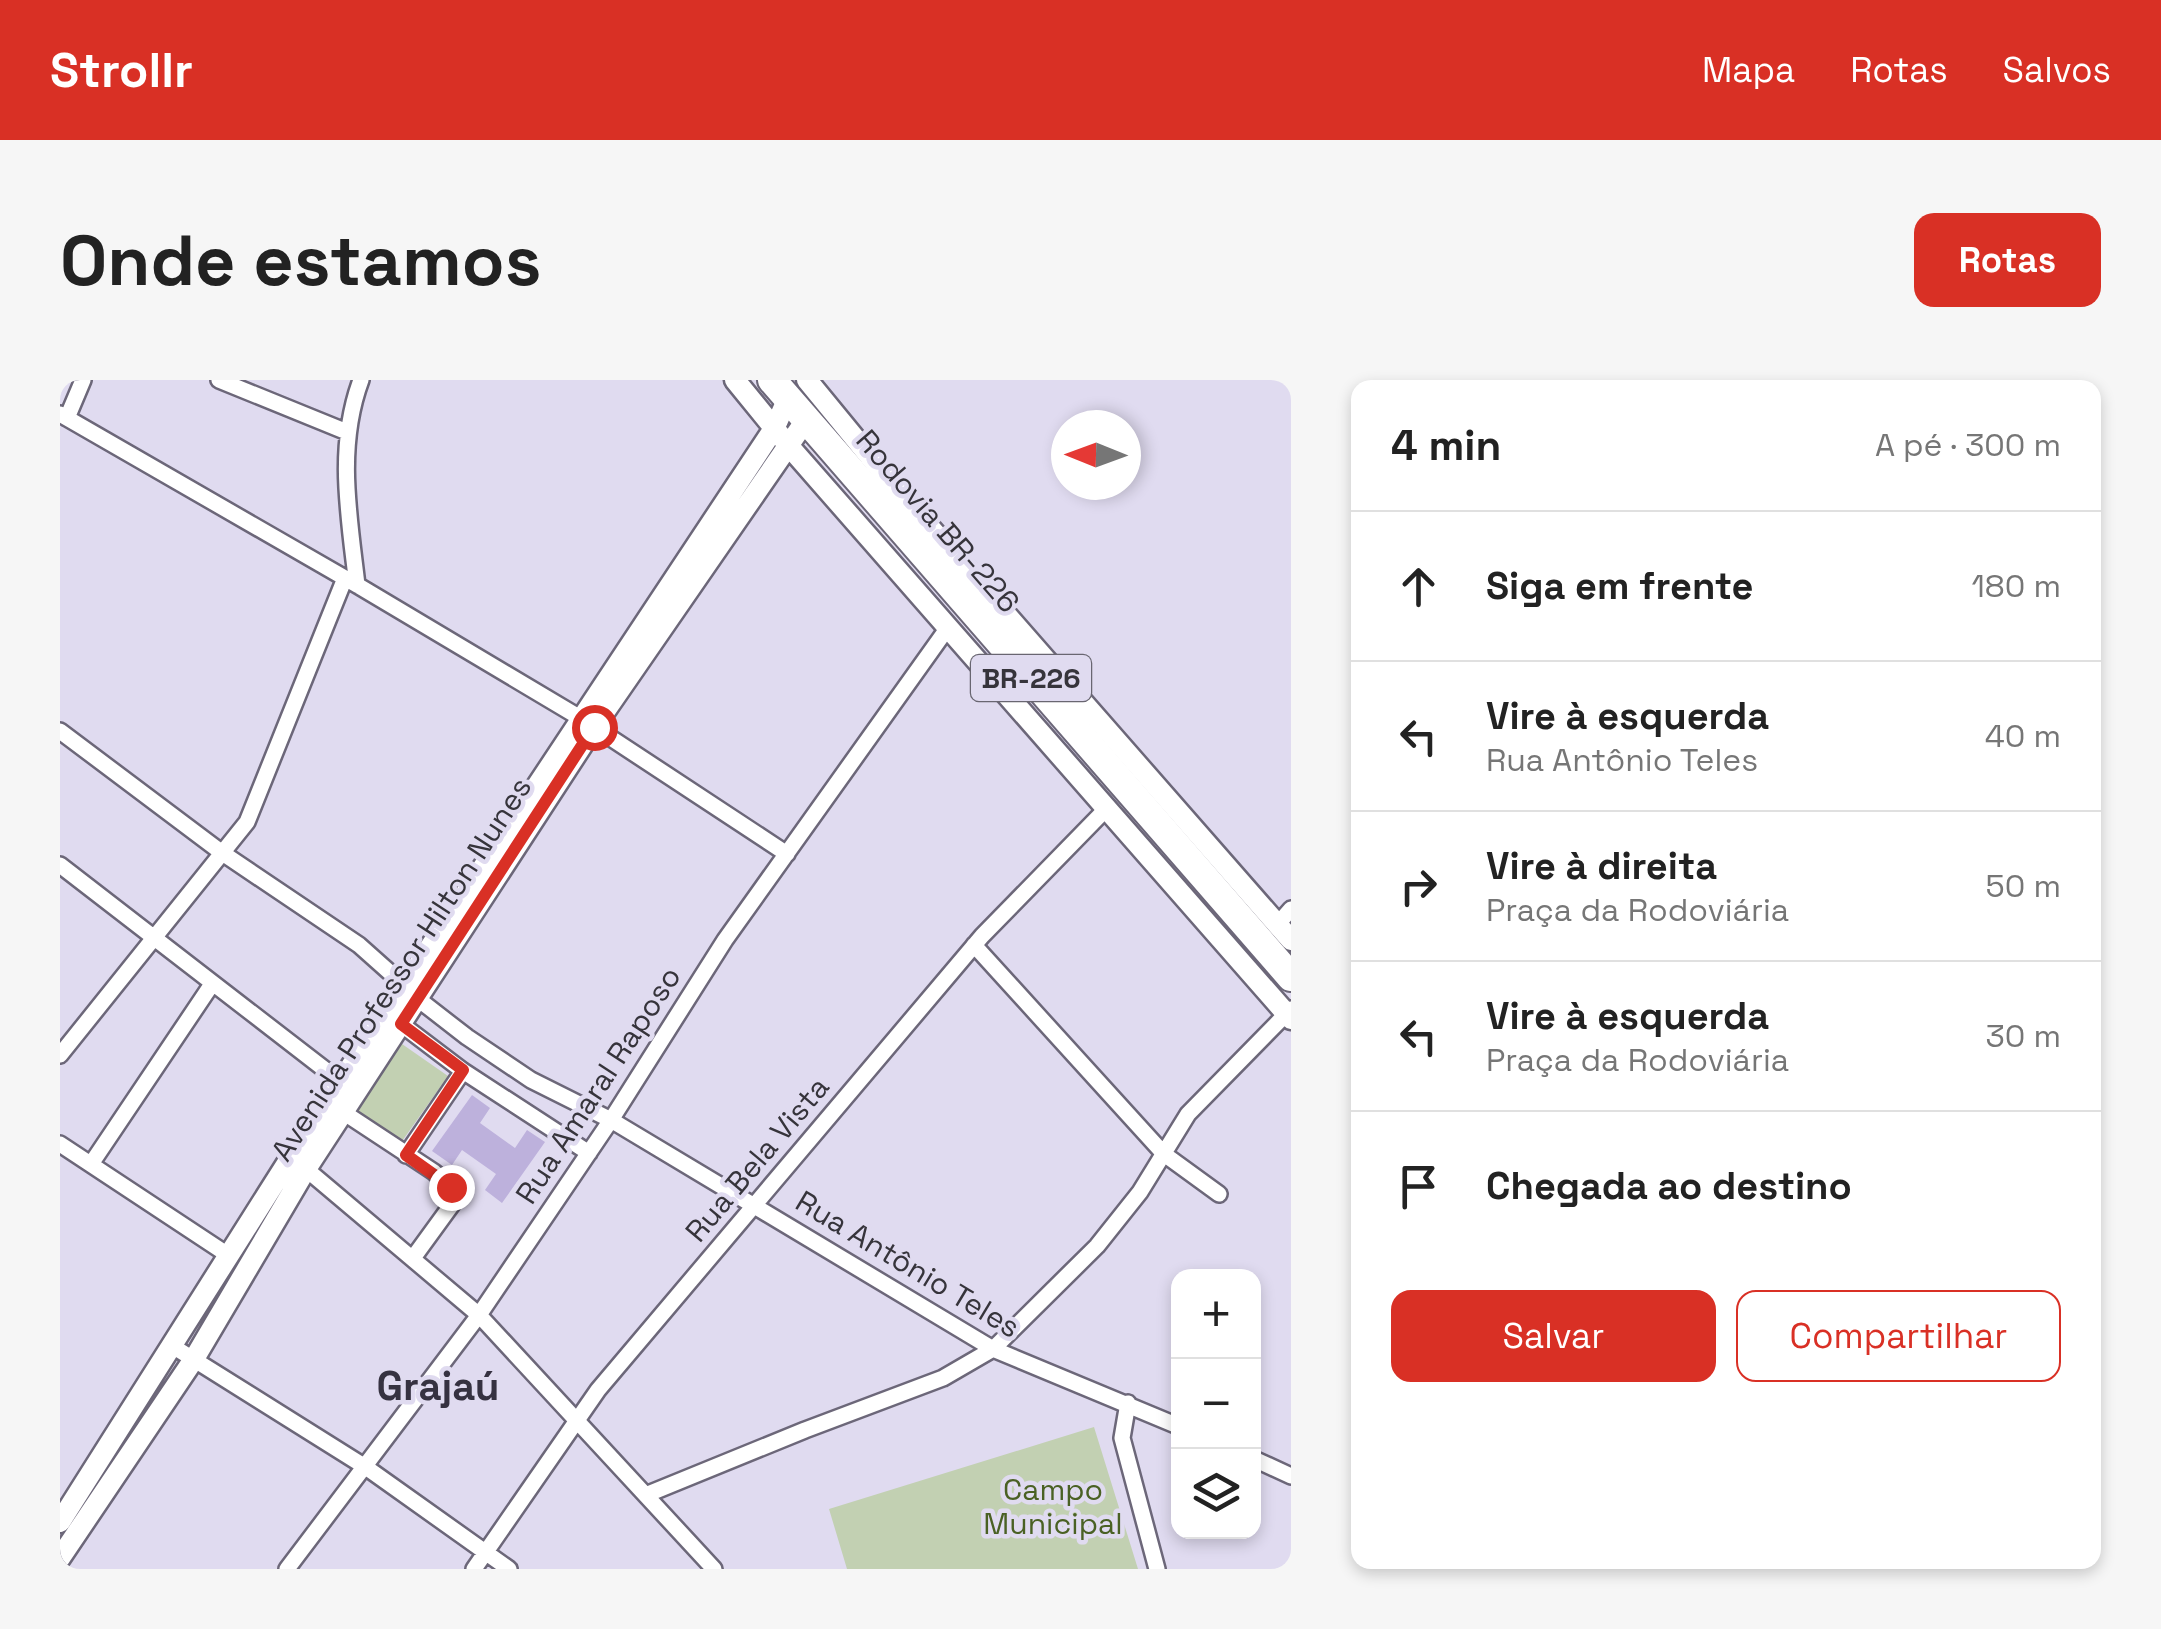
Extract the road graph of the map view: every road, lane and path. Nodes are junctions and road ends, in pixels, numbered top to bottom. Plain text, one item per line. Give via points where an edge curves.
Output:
1 (83, 380) edge
2 (219, 380) edge
3 (361, 380) edge
4 (735, 380) edge
5 (789, 386) edge
6 (63, 416) edge
7 (806, 420) junction
8 (774, 427) junction
9 (346, 432) junction
10 (788, 445) junction
11 (351, 581) junction
12 (949, 626) junction
13 (588, 723) junction
14 (60, 731) edge
15 (1108, 808) junction
16 (220, 852) junction
17 (787, 854) junction
18 (60, 865) edge
19 (1286, 924) edge
20 (156, 939) junction
21 (974, 945) junction
22 (1291, 977) edge
23 (212, 984) junction
24 (412, 992) junction
25 (1289, 1014) edge
26 (395, 1019) junction
27 (60, 1055) edge
28 (463, 1070) junction
29 (532, 1080) junction
30 (342, 1082) junction
31 (514, 1105) junction
32 (335, 1107) junction
33 (612, 1120) junction
34 (60, 1144) edge
35 (589, 1153) junction
36 (1164, 1154) junction
37 (406, 1155) junction
38 (299, 1163) junction
39 (91, 1164) junction
40 (1219, 1194) dead end
41 (756, 1205) junction
42 (228, 1255) junction
43 (413, 1258) junction
44 (479, 1315) junction
45 (174, 1346) junction
46 (993, 1349) junction
47 (194, 1359) junction
48 (1128, 1403) junction
49 (578, 1422) junction
50 (1171, 1423) edge
51 (1261, 1462) edge
52 (367, 1468) junction
53 (1291, 1476) edge
54 (648, 1494) junction
55 (60, 1522) edge
56 (484, 1553) junction
57 (60, 1558) edge
58 (287, 1569) edge
59 (474, 1569) edge
60 (509, 1569) edge
61 (714, 1569) edge
62 (1158, 1569) edge

1 - 6 street
2 - 9 street
3 - 9 street
4 - 8 street
5 - 7 highway, Rodovia BR-226 / BR-226
5 - 8 street, Avenida Professor Hilton Nunes
5 - 19 street via 903,497
6 - 11 street
7 - 10 street, Avenida Professor Hilton Nunes
7 - 22 highway, Rodovia BR-226 / BR-226
8 - 10 street
8 - 13 street, Avenida Professor Hilton Nunes
9 - 11 street
10 - 12 street
10 - 13 street, Avenida Professor Hilton Nunes
11 - 13 street
11 - 16 street via 247,822
12 - 15 street
12 - 17 street, Rua Amaral Raposo
13 - 17 street
13 - 24 street, Avenida Professor Hilton Nunes
14 - 16 street, Rua Antônio Teles
15 - 21 street, Rua Bela Vista
15 - 25 street
16 - 20 street
16 - 24 street, Rua Antônio Teles via 359,944
17 - 33 street, Rua Amaral Raposo
18 - 20 street
20 - 23 street
20 - 27 street
21 - 36 street
21 - 41 street, Rua Bela Vista
23 - 30 street
23 - 39 street
24 - 26 street, Avenida Professor Hilton Nunes
24 - 29 street, Rua Antônio Teles
25 - 36 street via 1205,1094
26 - 28 street
26 - 30 street, Avenida Professor Hilton Nunes
26 - 32 street, Avenida Professor Hilton Nunes
28 - 31 street
28 - 37 street
29 - 31 street
29 - 33 street, Rua Antônio Teles
30 - 32 street, Avenida Professor Hilton Nunes
31 - 35 street
32 - 37 street
32 - 38 street, Avenida Professor Hilton Nunes
33 - 35 street, Rua Amaral Raposo
33 - 41 street, Rua Antônio Teles
34 - 39 street
35 - 44 street, Rua Amaral Raposo
36 - 40 street
36 - 46 street via 1097,1246
37 - 43 street via 444,1180 453,1194
38 - 42 street, Avenida Professor Hilton Nunes
38 - 43 street
38 - 47 street, Avenida Professor Hilton Nunes
39 - 42 street
41 - 46 street, Rua Antônio Teles
41 - 49 street, Rua Bela Vista
42 - 45 street, Avenida Professor Hilton Nunes
43 - 44 street
44 - 49 street
44 - 52 street, Rua Amaral Raposo
45 - 47 street
45 - 55 street, Avenida Professor Hilton Nunes
46 - 48 street, Rua Antônio Teles
46 - 54 street via 944,1378
47 - 52 street
47 - 57 street, Avenida Professor Hilton Nunes
48 - 50 street, Rua Antônio Teles
48 - 62 street via 1122,1438
49 - 54 street
49 - 56 street, Rua Bela Vista
51 - 53 street
52 - 56 street
52 - 58 street, Rua Amaral Raposo
54 - 61 street
56 - 59 street, Rua Bela Vista
56 - 60 street

